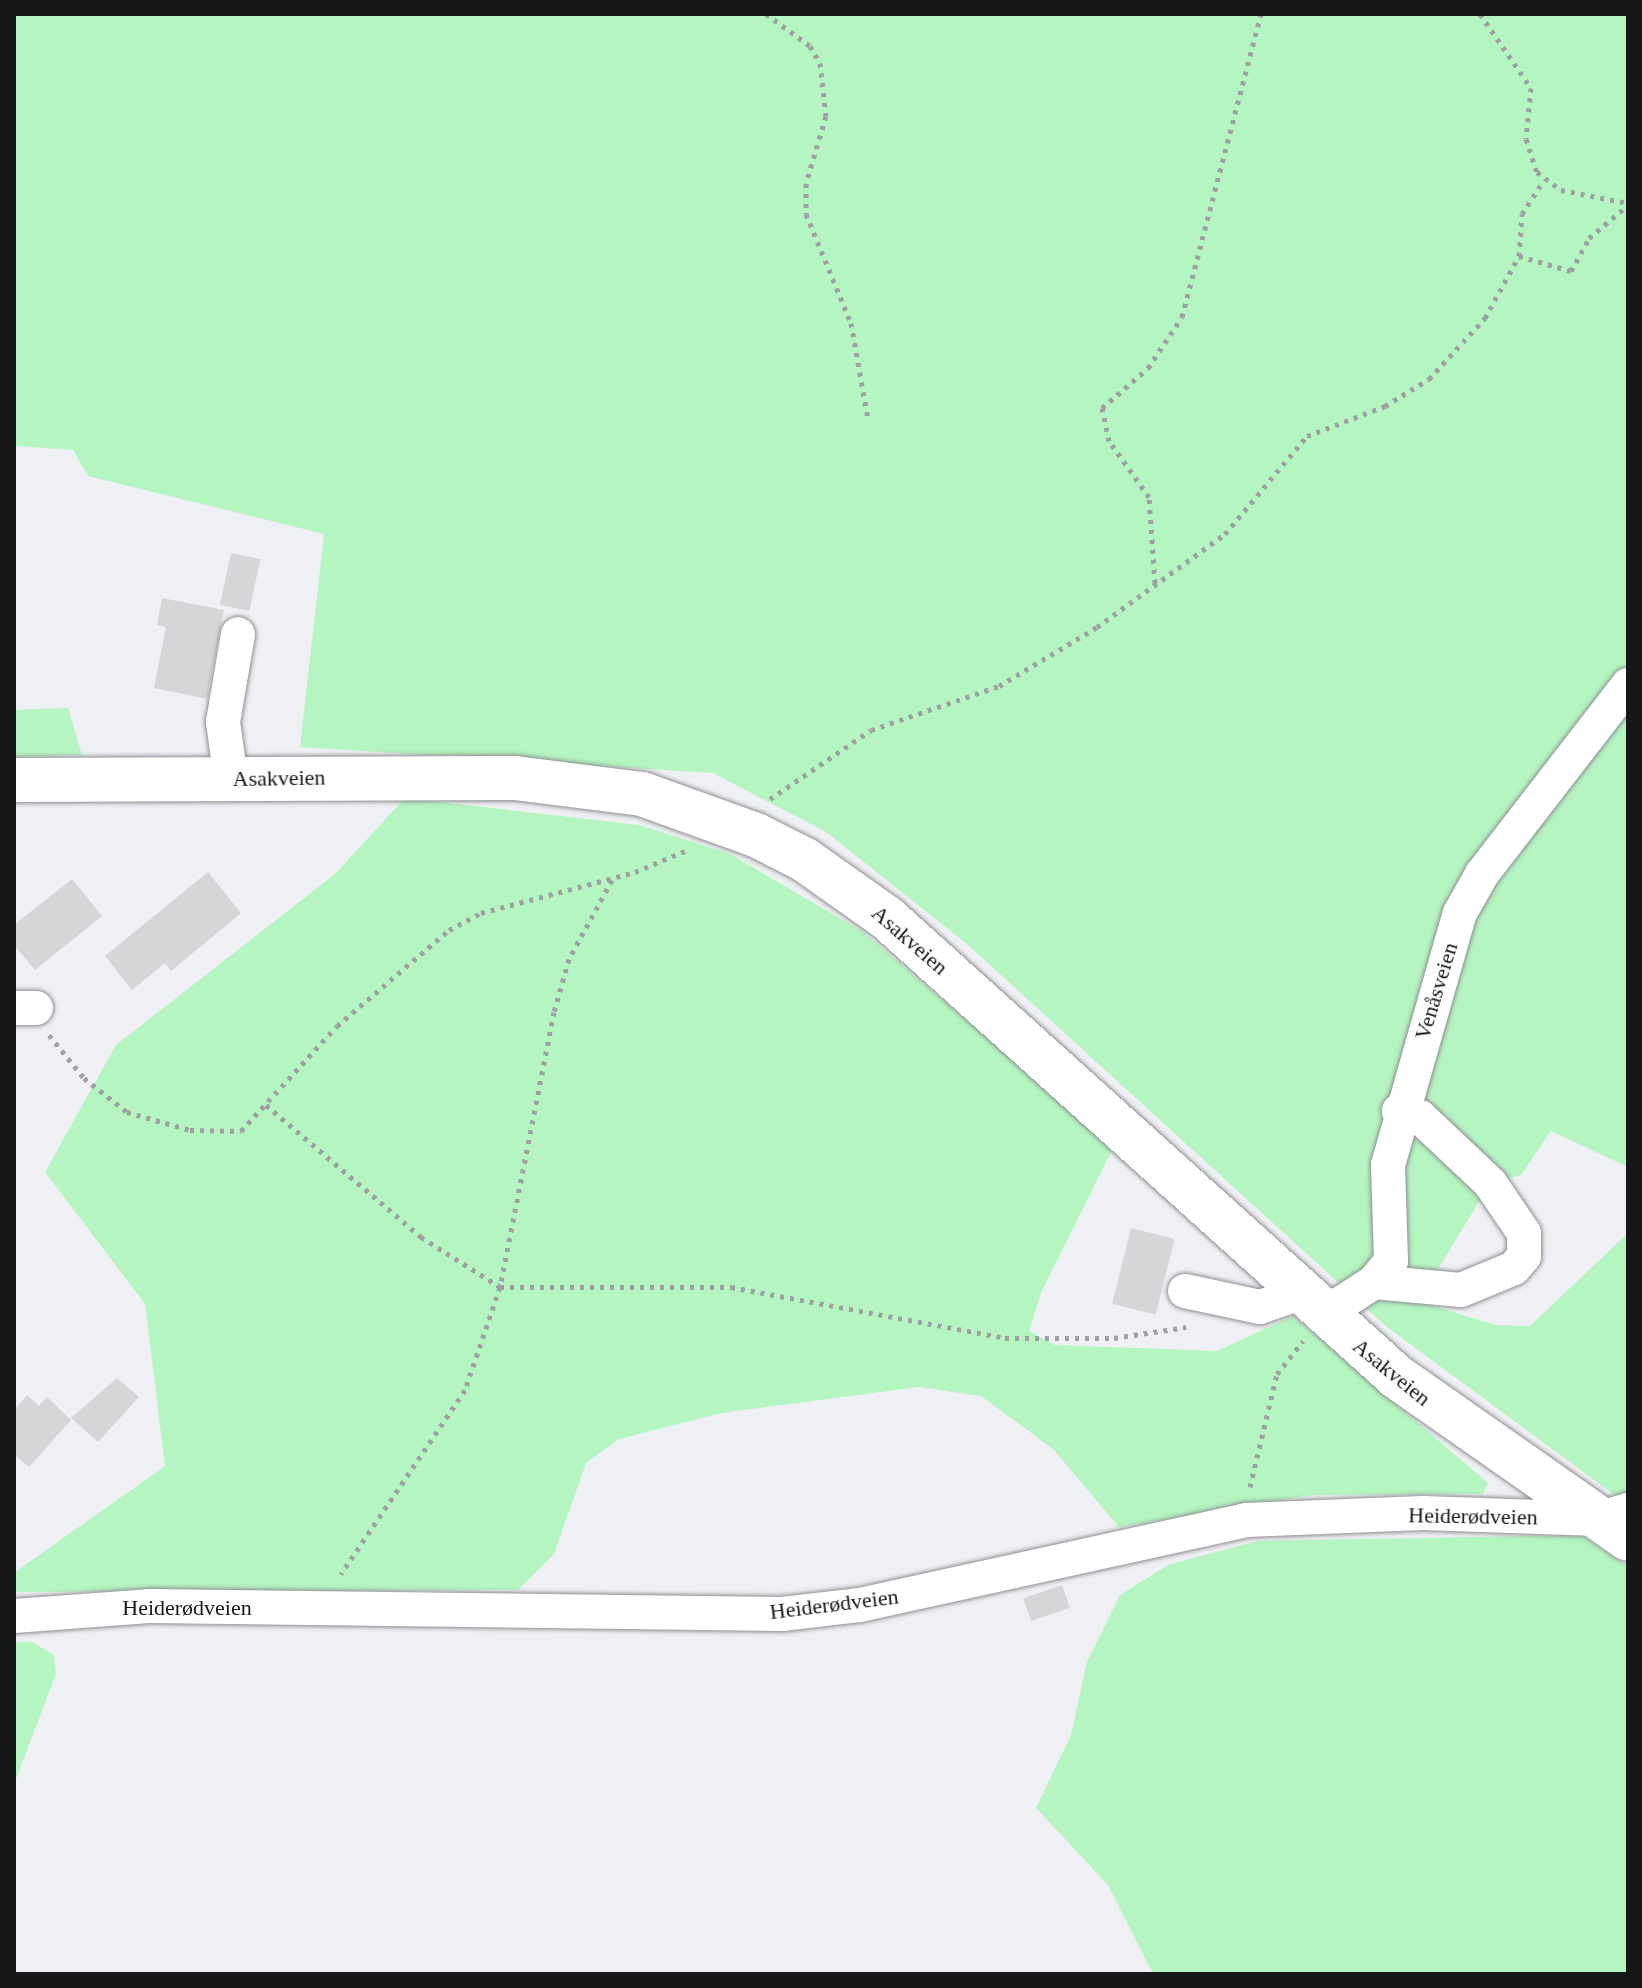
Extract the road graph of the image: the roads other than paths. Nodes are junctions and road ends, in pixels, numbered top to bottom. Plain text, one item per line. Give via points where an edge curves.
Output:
1 (238, 634) dead end
2 (1628, 685) edge
3 (231, 779) junction
4 (14, 780) edge
5 (1399, 1111) junction
6 (1374, 1282) junction
7 (1185, 1291) dead end
8 (1312, 1304) junction
9 (1618, 1523) edge
10 (14, 1616) edge

1 - 3 street via 223,722
2 - 5 street, Venåsveien via 1482,874 1460,913
3 - 4 main road, Asakveien
3 - 8 main road, Asakveien via 447,776 580,783 642,794 733,824 805,860 887,918
5 - 6 street, Venåsveien via 1388,1165 1391,1261
5 - 6 street via 1420,1117 1490,1183 1524,1233 1524,1256 1514,1268 1461,1290
6 - 8 street
7 - 8 street via 1260,1307
8 - 9 main road, Asakveien via 1442,1412
9 - 10 street, Heiderødveien via 1423,1513 1246,1520 860,1605 782,1614 149,1606

